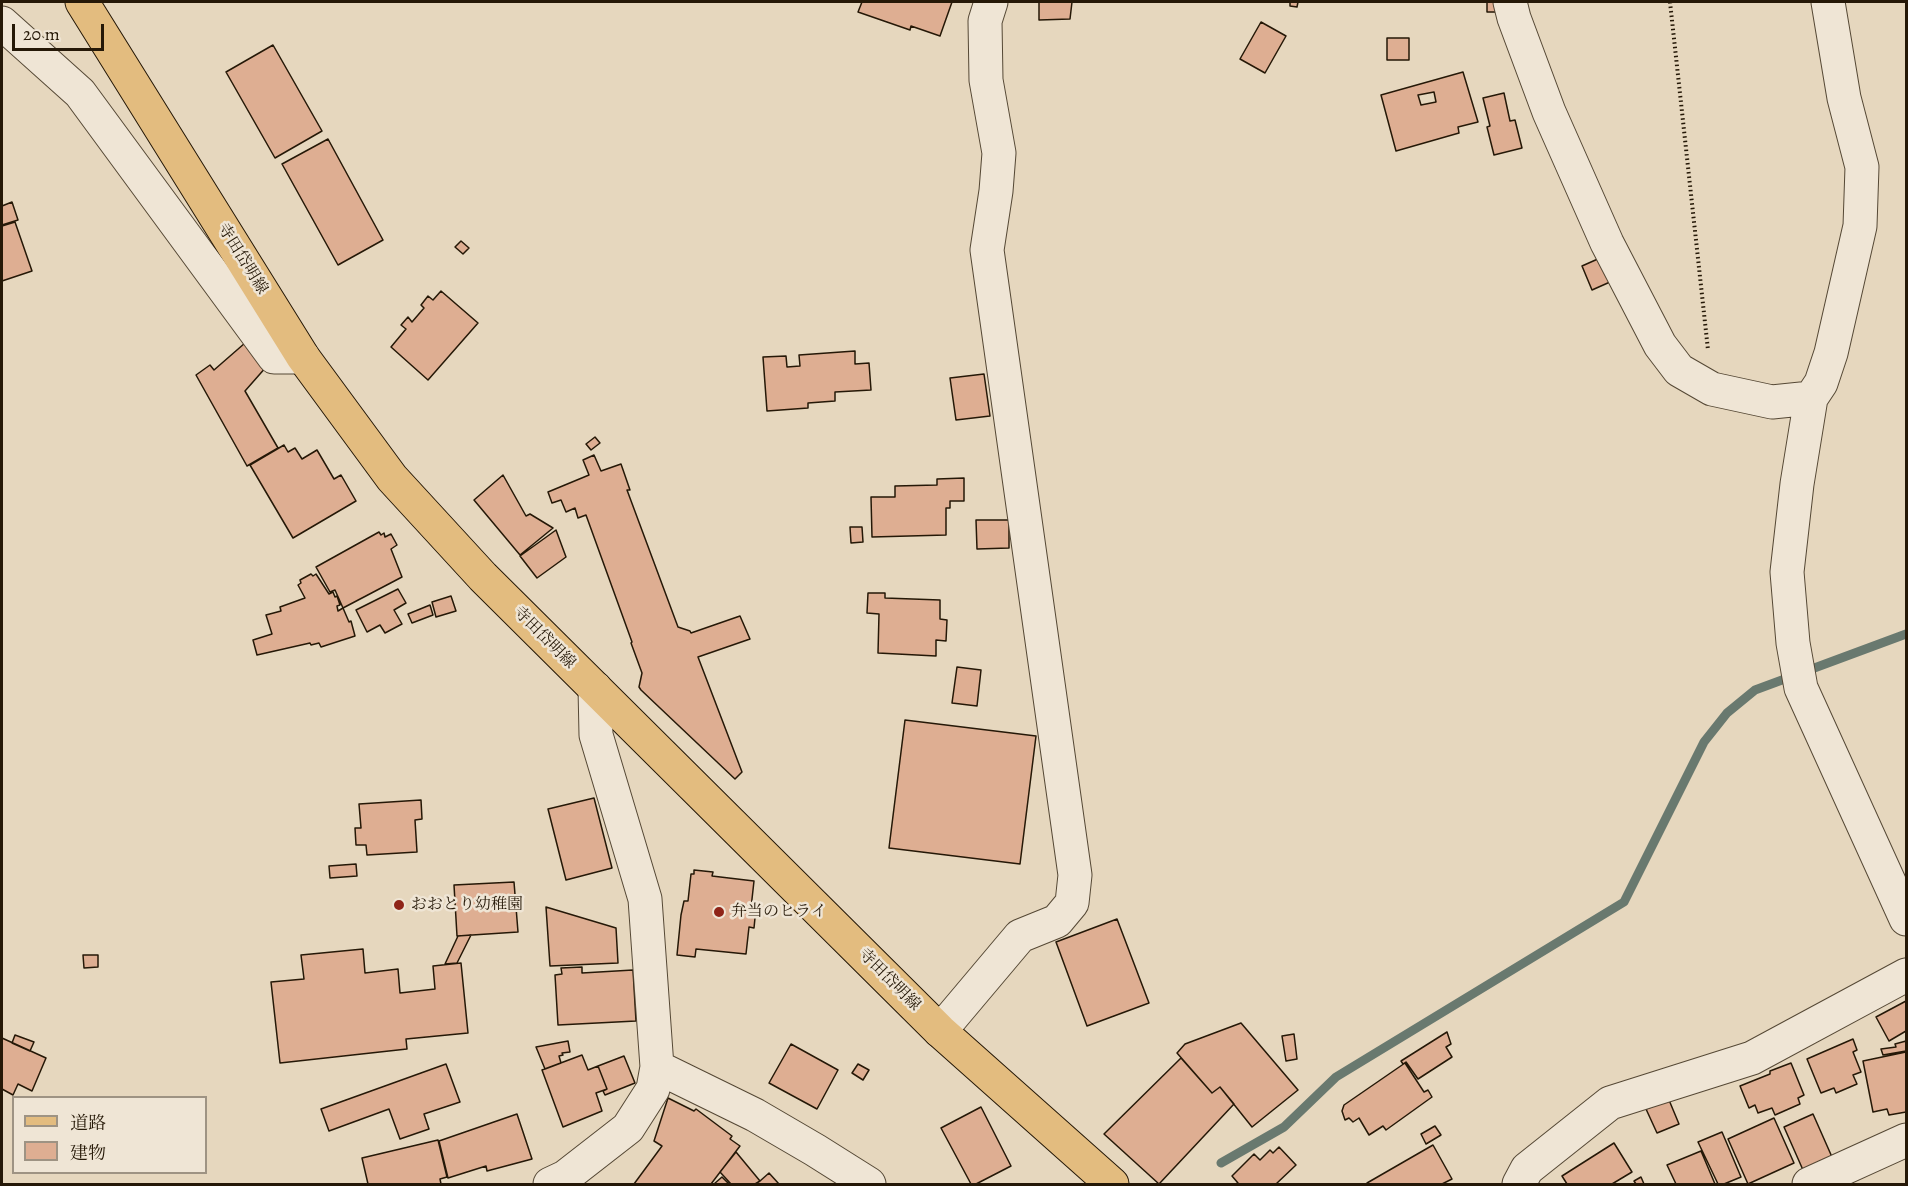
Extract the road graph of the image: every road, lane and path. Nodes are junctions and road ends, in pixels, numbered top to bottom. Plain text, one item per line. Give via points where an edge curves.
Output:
1 (82, 2) edge
2 (991, 2) edge
3 (1510, 2) edge
4 (1670, 2) edge
5 (1828, 2) edge
6 (2, 23) edge
7 (303, 357) junction
8 (1712, 389) junction
9 (1811, 398) junction
10 (595, 688) junction
11 (1906, 919) edge
12 (1906, 975) edge
13 (940, 1031) junction
14 (657, 1067) junction
15 (1906, 1140) edge
16 (550, 1185) edge
17 (869, 1185) edge
18 (1112, 1185) edge
19 (1519, 1185) edge
20 (1809, 1185) edge

1 - 7 main road, 寺田岱明線
2 - 13 street via 985,21 986,80 999,153 987,250 1075,875 1072,903 1057,921 1020,936
3 - 8 street via 1549,112 1641,310 1679,369
4 - 8 path
5 - 9 street via 1844,99 1862,167 1860,226 1831,353 1821,383
6 - 7 street via 80,93 274,357
7 - 10 main road, 寺田岱明線 via 392,478 483,577
8 - 9 street via 1772,402
9 - 11 street via 1787,572 1795,656 1801,688
10 - 13 main road, 寺田岱明線
10 - 14 street via 596,735 645,899
12 - 19 street via 1752,1059 1610,1103 1527,1169
13 - 18 main road, 寺田岱明線
14 - 16 street via 653,1089 628,1128
14 - 17 street via 755,1115
15 - 20 street

